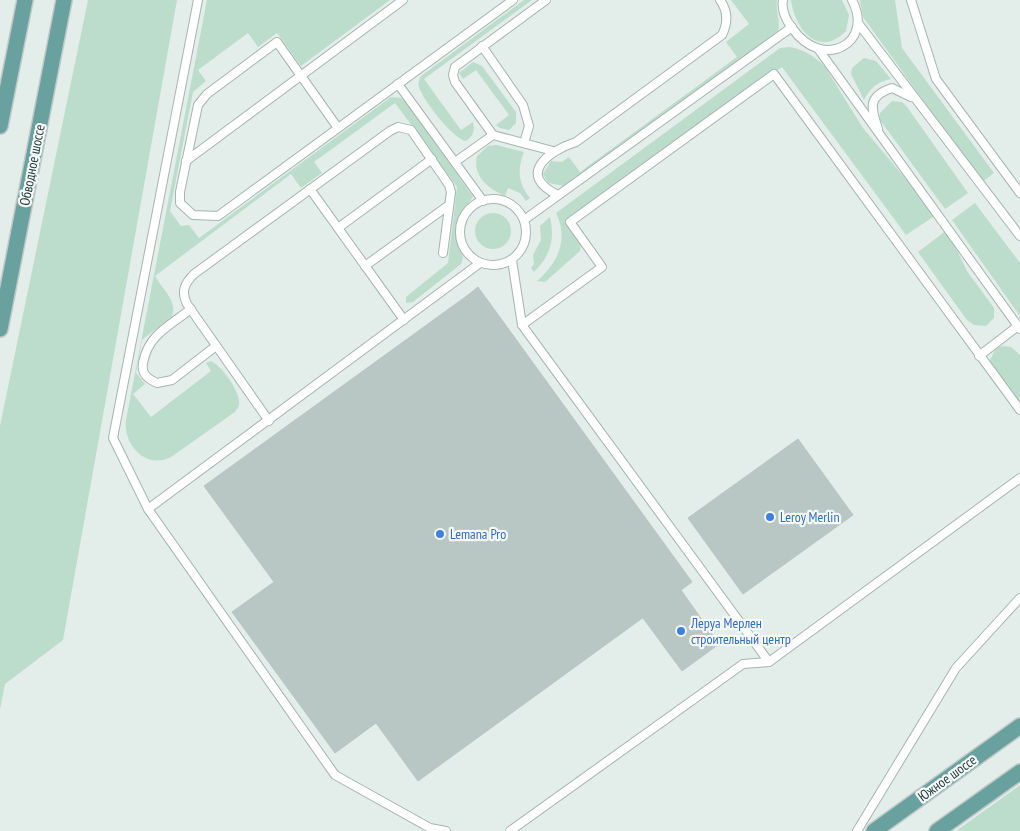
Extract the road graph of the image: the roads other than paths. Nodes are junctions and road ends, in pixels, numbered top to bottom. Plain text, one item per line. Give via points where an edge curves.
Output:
1 (25, 0) edge
2 (64, 0) edge
3 (71, 0) edge
4 (198, 0) edge
5 (403, 0) edge
6 (513, 0) edge
7 (546, 0) edge
8 (720, 0) edge
9 (782, 0) edge
10 (852, 0) edge
11 (912, 0) edge
12 (858, 23) junction
13 (792, 28) junction
14 (56, 38) junction
15 (482, 46) junction
16 (819, 50) junction
17 (300, 75) junction
18 (398, 84) junction
19 (915, 99) junction
20 (0, 126) edge
21 (338, 128) junction
22 (493, 135) junction
23 (880, 135) junction
24 (524, 143) junction
25 (553, 151) junction
26 (432, 159) junction
27 (186, 161) junction
28 (455, 162) junction
29 (310, 189) junction
30 (1020, 193) edge
31 (558, 195) junction
32 (483, 200) junction
33 (449, 205) junction
34 (524, 220) junction
35 (338, 228) junction
36 (1020, 236) edge
37 (443, 253) dead end
38 (512, 260) junction
39 (480, 263) junction
40 (366, 266) junction
41 (191, 309) junction
42 (404, 320) junction
43 (522, 325) junction
44 (1019, 327) edge
45 (0, 329) edge
46 (216, 346) junction
47 (979, 356) junction
48 (1020, 410) edge
49 (269, 421) junction
50 (1020, 478) edge
51 (148, 509) junction
52 (1020, 598) edge
53 (769, 662) junction
54 (1020, 726) edge
55 (1020, 772) edge
56 (446, 831) edge
57 (510, 831) edge
58 (857, 831) edge
59 (874, 831) edge
60 (937, 831) edge

1 - 20 main road
2 - 14 main road, Обводное шоссе
3 - 14 lane
4 - 51 lane via 114,438
5 - 17 lane
6 - 18 lane
7 - 15 lane
8 - 25 lane via 727,16 722,34 576,142
9 - 13 lane via 785,18
10 - 12 lane
11 - 30 lane via 936,79
12 - 16 lane via 855,33 838,49
12 - 19 lane
13 - 16 lane via 800,39
13 - 31 lane
14 - 45 main road, Обводное шоссе
15 - 22 lane via 461,60 453,74
15 - 24 lane via 523,104 529,126
16 - 23 lane
17 - 21 lane
17 - 27 lane
17 - 27 lane via 277,42 215,88 198,105
18 - 21 lane
18 - 28 lane
19 - 23 lane via 892,88 880,92 872,109
19 - 36 lane
21 - 27 lane via 218,216 193,215 180,203
22 - 24 lane
22 - 28 lane
23 - 44 lane
24 - 25 lane
25 - 31 lane via 541,163 538,173 548,190
26 - 29 lane via 410,130 398,127
26 - 33 lane via 449,185
26 - 35 lane
28 - 32 lane
29 - 35 lane
29 - 41 lane via 187,281 183,296
31 - 34 lane
32 - 34 lane via 500,199 510,203
32 - 39 lane via 469,208 459,228 463,249
33 - 37 lane
33 - 40 lane
34 - 38 lane via 525,242
35 - 40 lane
38 - 39 lane via 502,264
38 - 43 lane
39 - 42 lane
40 - 42 lane
41 - 46 lane
41 - 46 lane via 147,345 142,369 145,374 157,383 165,383
42 - 49 lane
43 - 47 lane via 602,267 570,222 774,74
43 - 53 lane
44 - 47 lane
46 - 49 lane
47 - 48 lane
49 - 51 lane
50 - 53 lane
51 - 56 lane via 335,774 430,828
52 - 58 lane via 956,668
53 - 57 lane via 743,664
54 - 59 main road, Южное шоссе
55 - 60 main road

